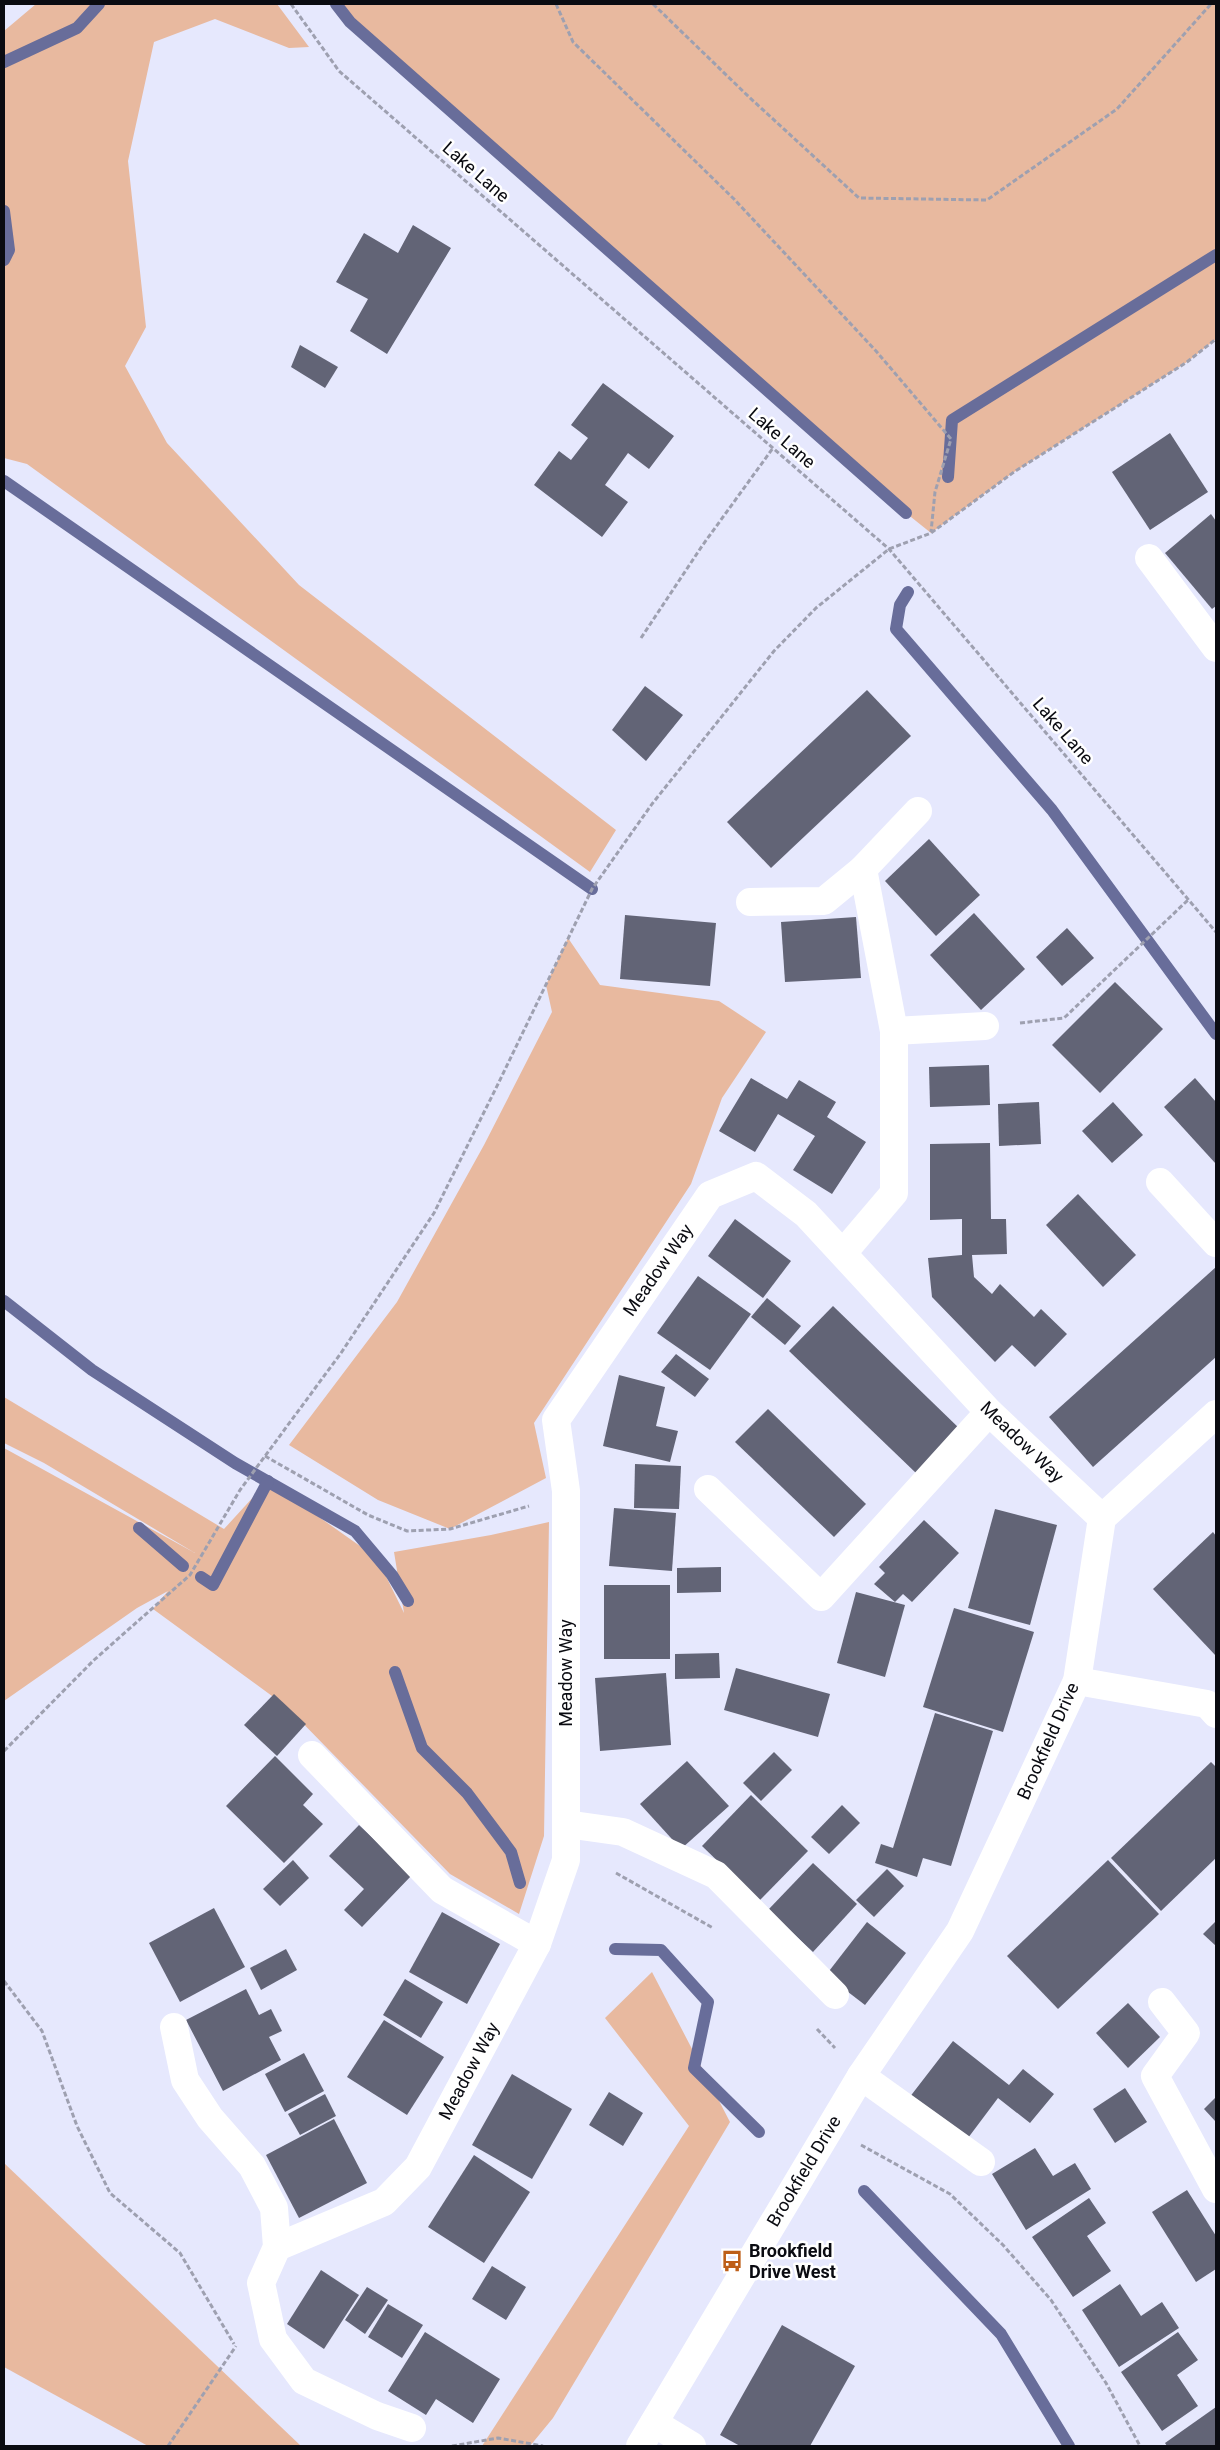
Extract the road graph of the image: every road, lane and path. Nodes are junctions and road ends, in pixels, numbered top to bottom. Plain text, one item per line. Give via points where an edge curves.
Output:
1 (291, 4) edge
2 (556, 4) edge
3 (653, 4) edge
4 (1211, 4) edge
5 (1216, 339) edge
6 (773, 448) junction
7 (931, 533) junction
8 (889, 549) junction
9 (1149, 558) dead end
10 (641, 638) dead end
11 (1216, 648) edge
12 (918, 812) dead end
13 (863, 869) junction
14 (1189, 899) junction
15 (750, 902) dead end
16 (1216, 932) edge
17 (985, 1026) joint
18 (894, 1031) junction
19 (1160, 1182) dead end
20 (1216, 1243) edge
21 (843, 1253) junction
22 (989, 1412) junction
23 (1216, 1414) edge
24 (265, 1456) junction
25 (708, 1489) dead end
26 (566, 1491) junction
27 (1102, 1518) junction
28 (1077, 1682) junction
29 (1213, 1704) edge
30 (4, 1751) edge
31 (312, 1756) dead end
32 (566, 1824) junction
33 (566, 1860) junction
34 (717, 1930) dead end
35 (536, 1944) junction
36 (4, 1981) edge
37 (835, 1995) dead end
38 (1162, 2002) dead end
39 (814, 2026) dead end
40 (174, 2027) dead end
41 (861, 2076) junction
42 (830, 2127) junction
43 (981, 2162) dead end
44 (1216, 2189) edge
45 (277, 2247) junction
46 (236, 2346) junction
47 (241, 2353) dead end
48 (654, 2423) junction
49 (412, 2428) dead end
50 (168, 2446) edge
51 (452, 2446) edge
52 (543, 2446) edge
53 (640, 2446) edge
54 (692, 2446) edge
55 (1140, 2446) edge

1 - 6 path, Lake Lane via 339,71
2 - 7 path via 573,42 734,199 876,351 951,439 935,492
3 - 4 path via 859,198 987,200 1117,110
5 - 7 path via 1187,362 1014,472
6 - 8 path, Lake Lane
6 - 10 path
7 - 8 path
8 - 14 path, Lake Lane
8 - 24 path via 816,608 774,651 652,804 592,889 434,1213 341,1353
9 - 11 street
12 - 13 street
13 - 15 street via 824,901
13 - 18 street
14 - 16 path, Lake Lane
14 - 17 path via 1064,1018
17 - 18 street
18 - 21 street via 894,1193
19 - 20 street
21 - 22 street, Meadow Way
21 - 26 street, Meadow Way via 806,1214 756,1176 710,1196 556,1420
22 - 25 street via 821,1597
22 - 27 street, Meadow Way
23 - 27 street
24 - 26 path via 368,1515 406,1531 450,1529 518,1511
24 - 30 path via 240,1490 190,1576 94,1660
26 - 32 street, Meadow Way
27 - 28 street, Brookfield Drive
28 - 29 street
28 - 41 street, Brookfield Drive via 960,1931
31 - 35 street via 442,1890
32 - 33 street, Meadow Way
32 - 37 street via 622,1832 716,1875
33 - 34 path via 608,1868
33 - 35 street, Meadow Way
35 - 45 street, Meadow Way via 418,2167 384,2202
36 - 46 path via 42,2031 77,2126 110,2193 180,2253
38 - 44 street via 1186,2033 1154,2076
39 - 41 path
40 - 45 street via 185,2080 210,2118 252,2166 274,2208
41 - 42 street, Brookfield Drive
41 - 43 street
42 - 48 street, Brookfield Drive
42 - 55 path via 950,2194 1004,2245 1051,2300 1106,2383
45 - 49 street via 261,2283 273,2339 304,2381 377,2416
46 - 47 path
46 - 50 path
48 - 53 street, Brookfield Drive
48 - 54 street
51 - 52 path via 498,2438

